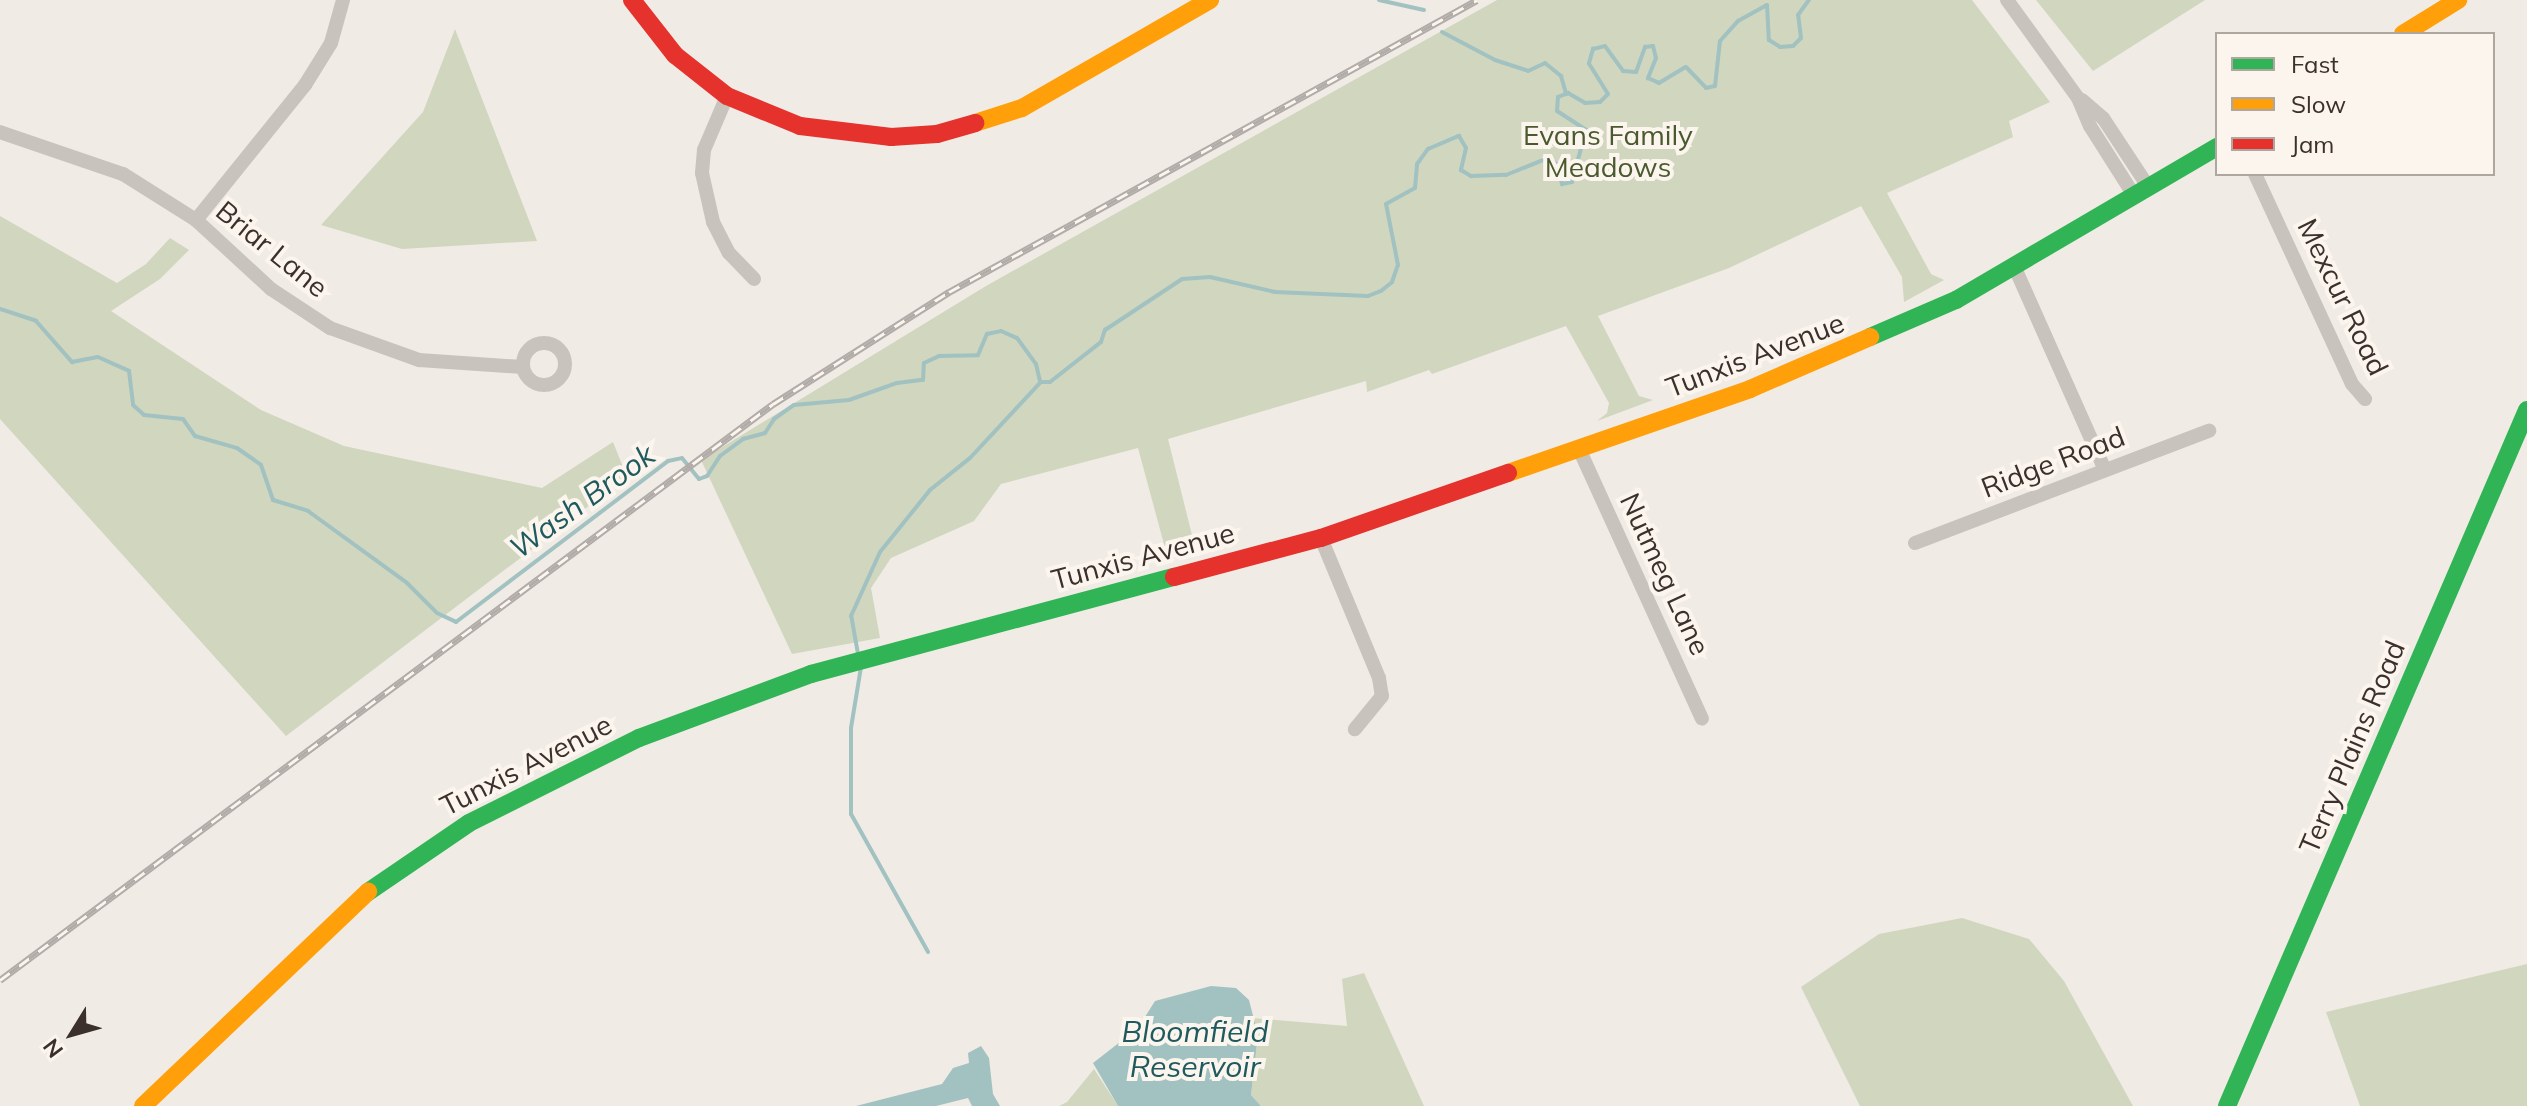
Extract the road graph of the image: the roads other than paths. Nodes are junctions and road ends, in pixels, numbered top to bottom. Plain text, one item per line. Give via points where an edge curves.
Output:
1 (343, 0) edge
2 (632, 0) edge
3 (1210, 0) edge
4 (2007, 0) edge
5 (2458, 0) edge
6 (2406, 32) edge
7 (727, 96) junction
8 (0, 132) edge
9 (2215, 148) edge
10 (2256, 176) edge
11 (2142, 193) junction
12 (196, 220) junction
13 (2015, 268) junction
14 (754, 279) dead end
15 (523, 367) dead end
16 (2365, 399) dead end
17 (2527, 410) edge
18 (2209, 431) dead end
19 (1580, 451) junction
20 (2105, 470) junction
21 (1321, 538) junction
22 (1915, 543) dead end
23 (1702, 719) dead end
24 (1355, 729) dead end
25 (143, 1106) edge
26 (2227, 1106) edge

1 - 12 street via 331,43 305,85
2 - 7 main road via 675,55
3 - 7 main road via 1022,108 937,134 839,135 800,126
4 - 11 street via 2078,98 2090,126
5 - 6 main road
7 - 14 street via 704,150 702,173 713,222 729,253
8 - 12 street, Briar Lane via 123,174
9 - 11 main road, Tunxis Avenue
10 - 16 street, Mexcur Road via 2352,384
11 - 13 main road, Tunxis Avenue
12 - 15 street, Briar Lane via 271,289 330,328 419,360
13 - 19 main road, Tunxis Avenue via 1839,354
13 - 20 street
17 - 26 main road, Terry Plains Road
18 - 20 street, Ridge Road
19 - 21 main road, Tunxis Avenue
19 - 23 street, Nutmeg Lane
20 - 22 street, Ridge Road
21 - 24 street via 1379,678 1382,696
21 - 25 main road, Tunxis Avenue via 860,660 693,714 449,834 339,915

